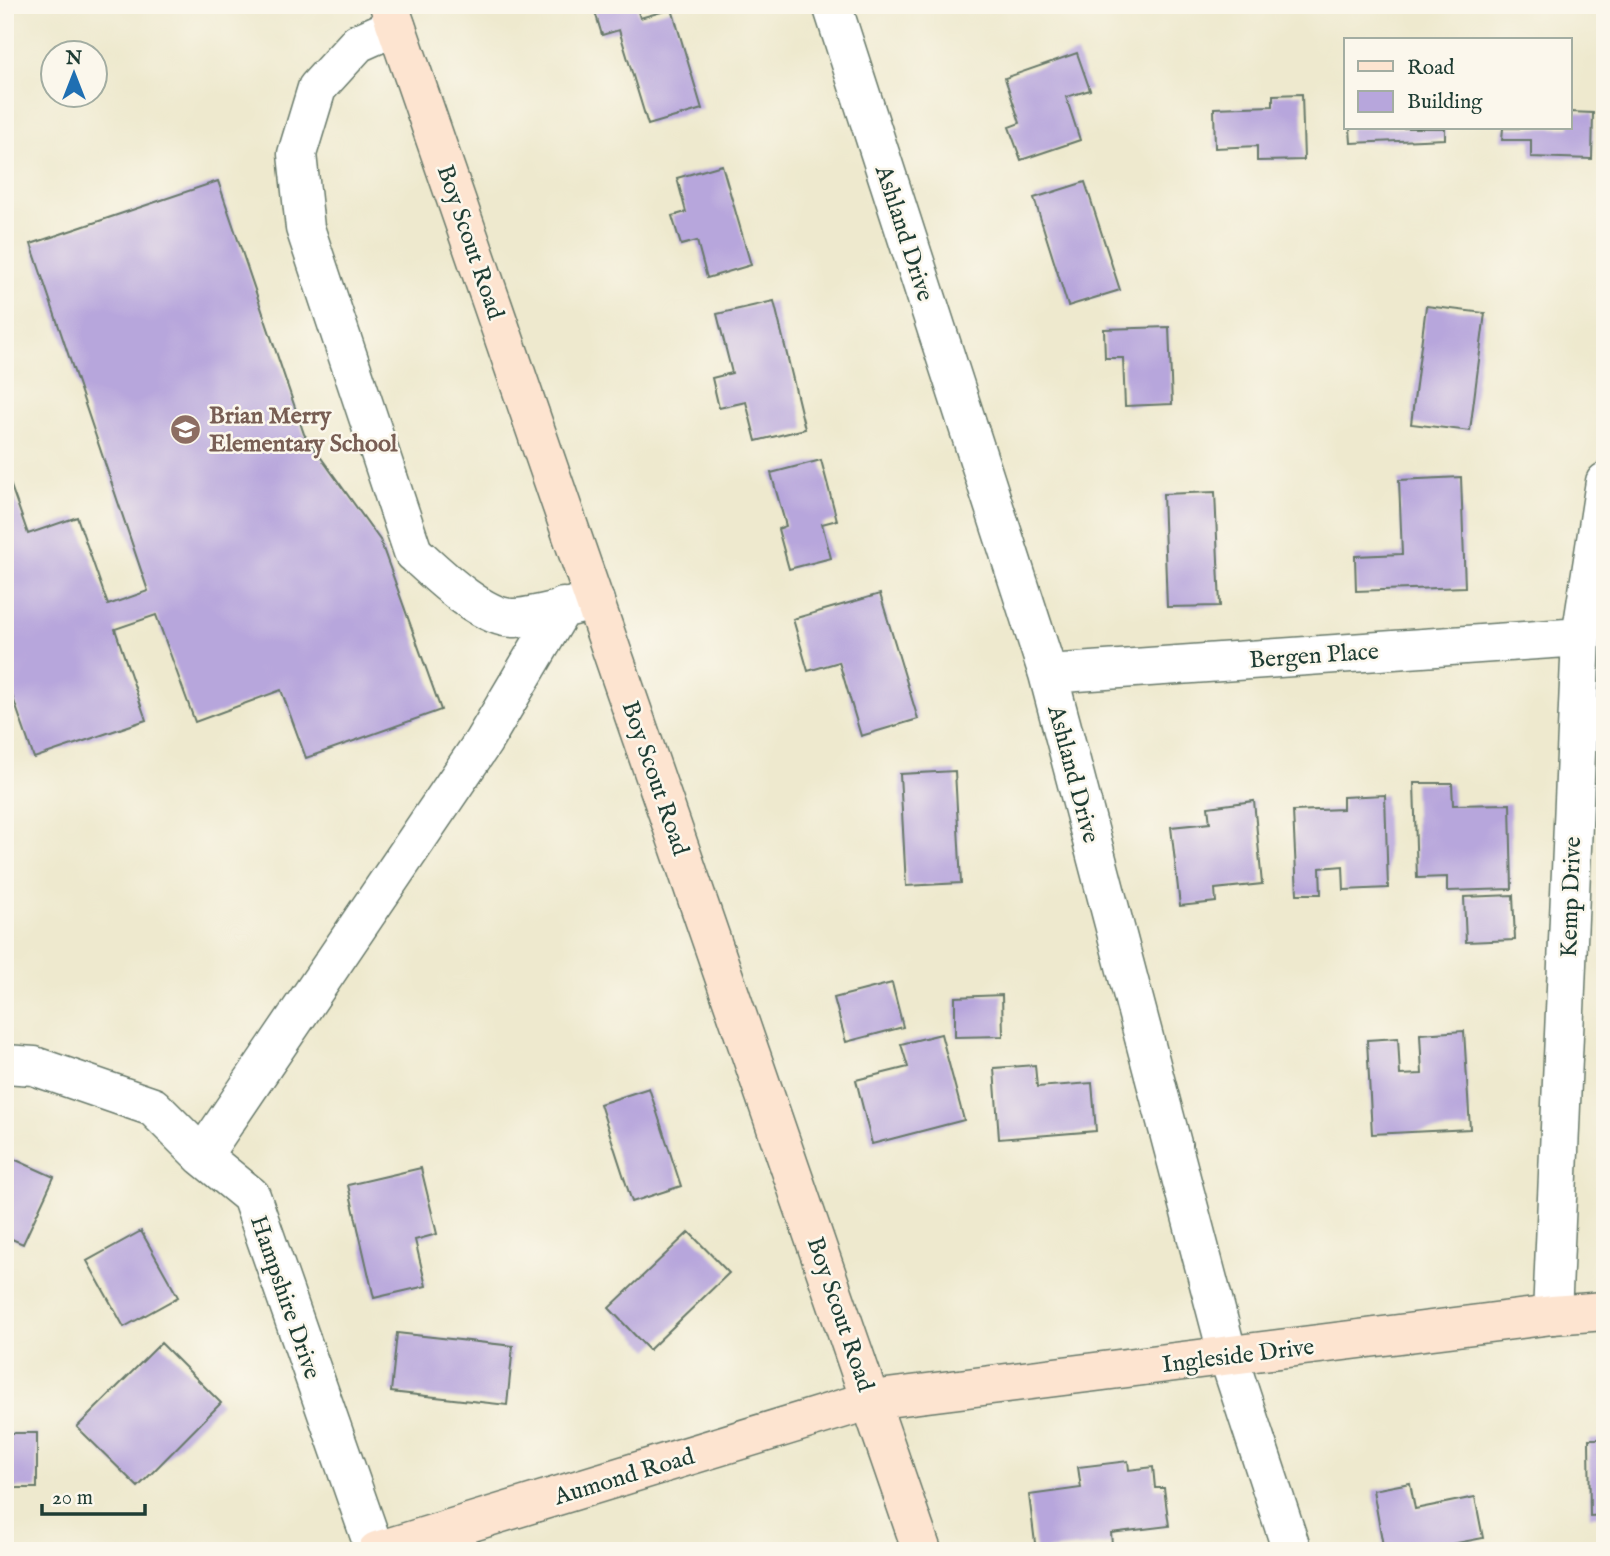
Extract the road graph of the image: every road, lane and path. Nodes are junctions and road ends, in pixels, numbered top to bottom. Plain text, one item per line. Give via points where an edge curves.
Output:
1 (832, 5) edge
2 (393, 15) edge
3 (1605, 482) edge
4 (579, 604) junction
5 (1581, 637) junction
6 (1048, 674) junction
7 (5, 1064) edge
8 (202, 1156) junction
9 (1605, 1311) edge
10 (1552, 1315) junction
11 (1228, 1356) junction
12 (871, 1400) junction
13 (376, 1551) edge
14 (922, 1551) edge
15 (1292, 1551) edge

1 - 6 street, Ashland Drive
2 - 4 street, Boy Scout Road
2 - 4 street via 358,43 317,88 297,154 305,228 412,552 485,610 513,618
3 - 5 street, Kemp Drive
4 - 8 street
4 - 12 street, Boy Scout Road
5 - 6 street, Bergen Place
5 - 10 street, Kemp Drive
6 - 11 street, Ashland Drive
7 - 8 street, Hampshire Drive via 34,1066 153,1107
8 - 13 street, Hampshire Drive via 251,1196
9 - 10 street, Ingleside Drive
10 - 11 street, Ingleside Drive
11 - 12 street, Ingleside Drive
11 - 15 street, Ashland Drive
12 - 13 street, Aumond Road
12 - 14 street, Boy Scout Road

